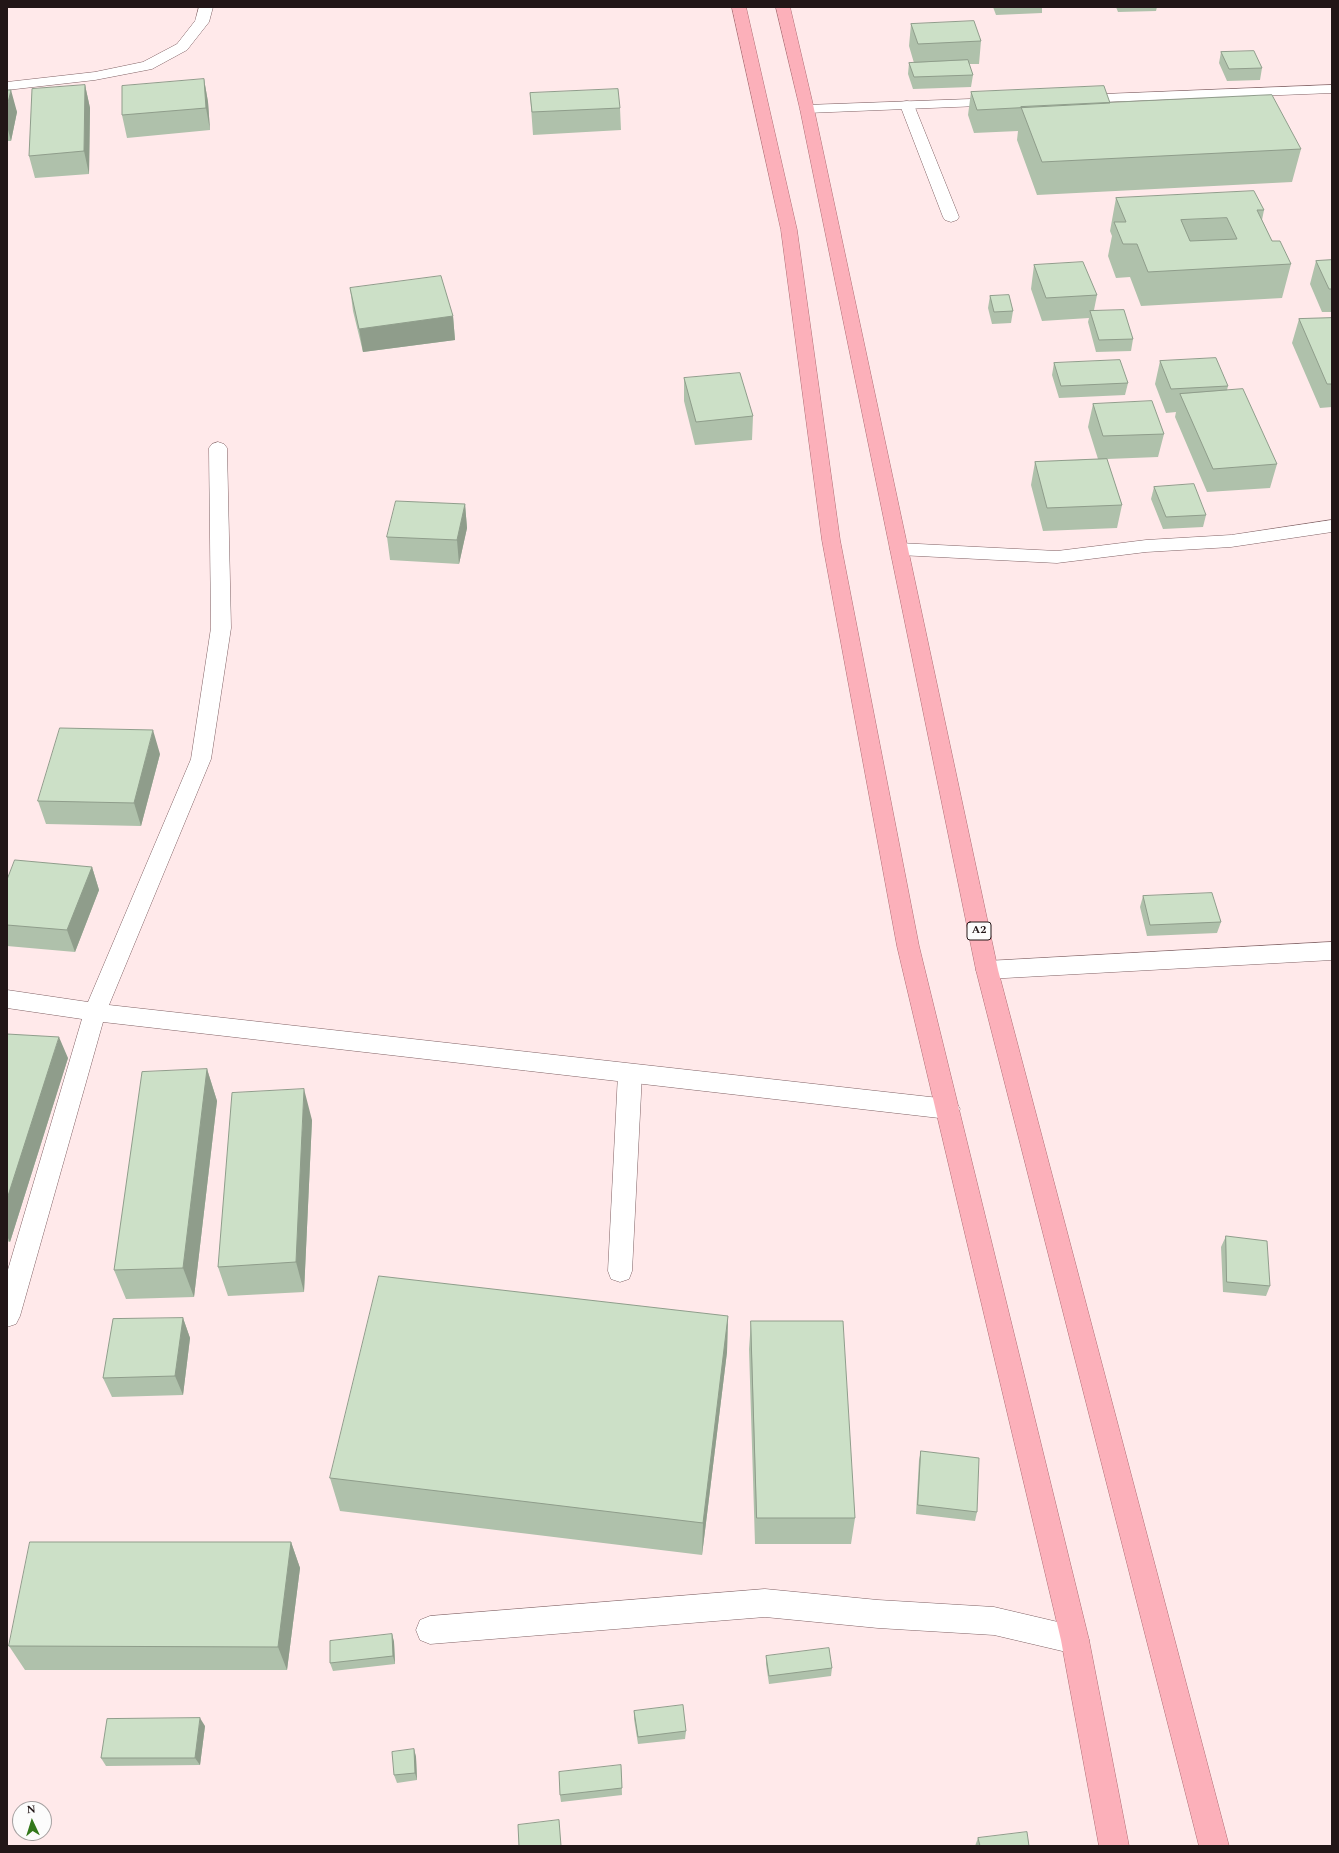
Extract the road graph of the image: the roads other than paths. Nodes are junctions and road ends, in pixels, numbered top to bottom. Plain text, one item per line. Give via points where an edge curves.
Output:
1 (206, 7) edge
2 (739, 7) edge
3 (783, 7) edge
4 (7, 86) edge
5 (1332, 89) edge
6 (1064, 99) edge
7 (1009, 101) edge
8 (907, 105) junction
9 (807, 109) junction
10 (951, 218) dead end
11 (218, 448) dead end
12 (1332, 526) edge
13 (899, 549) junction
14 (1332, 951) edge
15 (987, 970) junction
16 (7, 998) edge
17 (95, 1012) junction
18 (630, 1074) junction
19 (948, 1109) junction
20 (620, 1271) dead end
21 (7, 1316) edge
22 (430, 1630) dead end
23 (1075, 1640) junction
24 (1114, 1846) edge
25 (1214, 1846) edge

1 - 4 street via 202,22 182,47 147,66 95,76
2 - 19 highway via 790,230 834,556 908,946
3 - 9 highway, A2
5 - 6 street
7 - 8 street
8 - 9 street
8 - 10 street
9 - 13 highway, A2
11 - 17 street via 221,628 201,759
12 - 13 street via 1230,541 1146,546 1057,557
13 - 15 highway, A2
14 - 15 street
15 - 25 highway, A2
16 - 17 street
17 - 18 street
17 - 21 street
18 - 19 street
18 - 20 street
19 - 23 highway
22 - 23 street via 764,1603 878,1614 994,1621
23 - 24 highway

